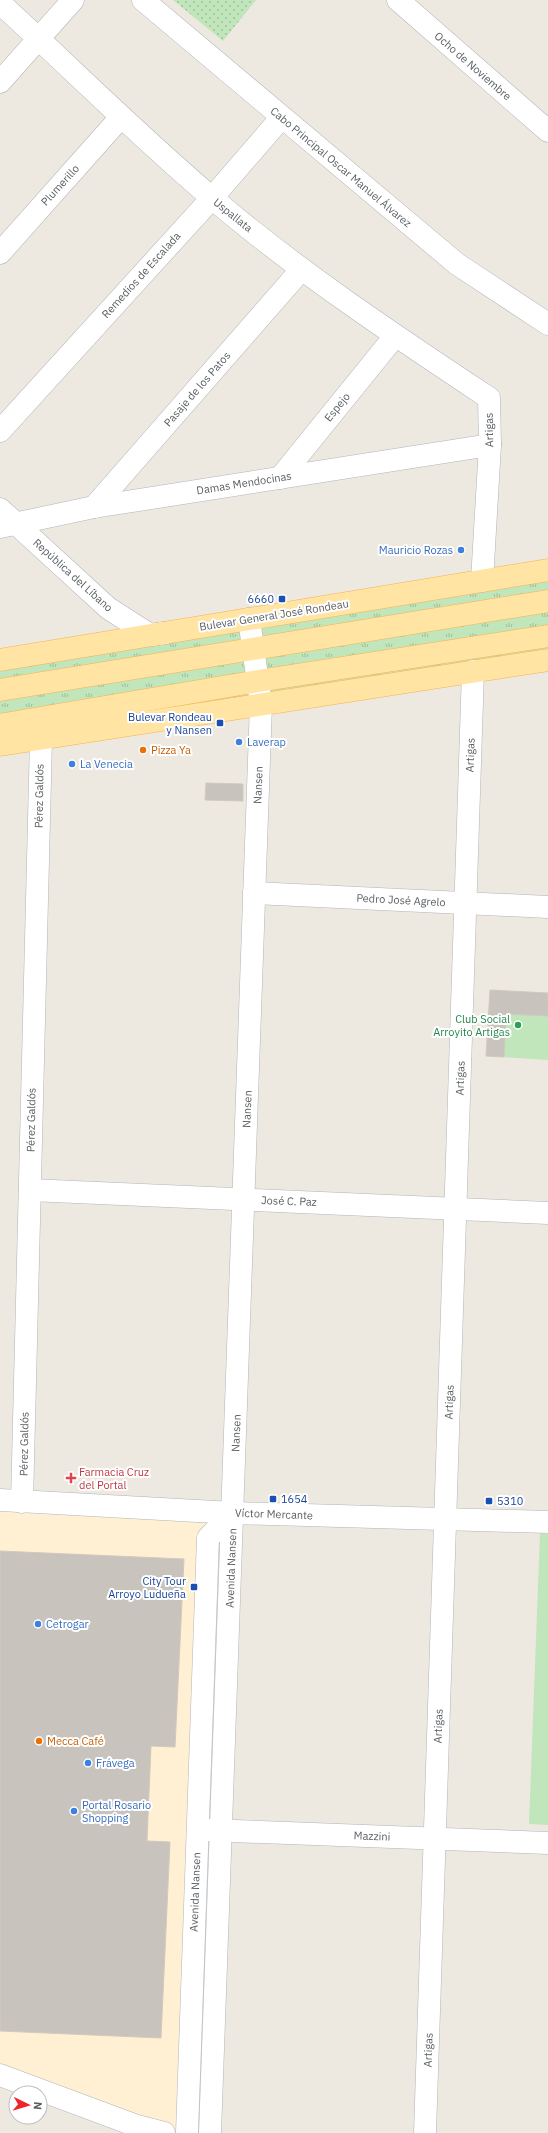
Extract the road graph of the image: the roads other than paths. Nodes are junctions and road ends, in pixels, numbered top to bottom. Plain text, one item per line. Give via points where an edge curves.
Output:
1 (73, 0) edge
2 (143, 0) edge
3 (398, 0) edge
4 (0, 3) edge
5 (39, 38) junction
6 (0, 82) edge
7 (121, 117) junction
8 (281, 118) junction
9 (548, 131) edge
10 (212, 198) junction
11 (0, 253) edge
12 (301, 270) junction
13 (548, 324) edge
14 (395, 336) junction
15 (489, 398) joint
16 (0, 432) edge
17 (490, 445) junction
18 (280, 478) junction
19 (94, 507) junction
20 (0, 509) edge
21 (9, 525) edge
22 (548, 570) edge
23 (482, 581) junction
24 (548, 601) edge
25 (250, 619) junction
26 (174, 632) junction
27 (543, 638) edge
28 (253, 648) junction
29 (0, 660) edge
30 (548, 660) edge
31 (473, 672) junction
32 (258, 681) junction
33 (0, 690) edge
34 (261, 704) junction
35 (0, 726) edge
36 (82, 732) junction
37 (41, 739) junction
38 (0, 745) edge
39 (254, 893) junction
40 (465, 903) junction
41 (548, 907) edge
42 (30, 1190) junction
43 (244, 1199) junction
44 (455, 1208) junction
45 (548, 1213) edge
46 (0, 1500) edge
47 (22, 1502) junction
48 (233, 1513) junction
49 (445, 1519) junction
50 (548, 1522) edge
51 (197, 1830) junction
52 (221, 1830) junction
53 (435, 1839) junction
54 (548, 1843) edge
55 (0, 2075) edge
56 (164, 2133) edge
57 (187, 2133) edge
58 (210, 2133) edge
59 (425, 2133) edge

1 - 5 street
2 - 8 street, Cabo Principal Oscar Manuel Álvarez
3 - 9 street, Ocho de Noviembre
4 - 5 street, Uspallata
5 - 6 street
5 - 7 street, Uspallata
7 - 10 street, Uspallata
7 - 11 street, Plumerillo
8 - 10 street, Remedios de Escalada
8 - 13 street, Cabo Principal Oscar Manuel Álvarez via 456,264
10 - 12 street, Uspallata
10 - 16 street, Remedios de Escalada
12 - 14 street, Uspallata
12 - 19 street, Pasaje de los Patos
14 - 15 street, Uspallata
14 - 18 street, Espejo
15 - 17 street, Artigas
17 - 18 street, Damas Mendocinas
17 - 23 street, Artigas
18 - 19 street, Damas Mendocinas
19 - 21 street, Damas Mendocinas
20 - 21 street, República del Líbano
21 - 26 street, República del Líbano via 108,608 150,635
22 - 23 main road, Bulevar General José Rondeau
23 - 25 main road, Bulevar General José Rondeau
24 - 28 main road
25 - 26 main road, Bulevar General José Rondeau
25 - 28 street
26 - 29 main road, Bulevar General José Rondeau
27 - 32 main road
28 - 32 street
28 - 33 main road
30 - 31 main road
31 - 34 main road
31 - 40 street, Artigas
32 - 34 street
32 - 35 main road
34 - 36 main road
34 - 39 street, Nansen
35 - 36 main road
36 - 37 main road
37 - 38 main road
37 - 42 street, Pérez Galdós
39 - 40 street, Pedro José Agrelo
39 - 43 street, Nansen
40 - 41 street, Pedro José Agrelo
40 - 44 street, Artigas
42 - 43 street, José C. Paz
42 - 47 street, Pérez Galdós
43 - 44 street, José C. Paz
43 - 48 street, Nansen
44 - 45 street, José C. Paz
44 - 49 street, Artigas
46 - 47 street, Víctor Mercante
47 - 48 street, Víctor Mercante
48 - 49 street, Víctor Mercante
48 - 51 street, Avenida Nansen via 208,1538
48 - 52 street, Avenida Nansen
49 - 50 street, Víctor Mercante
49 - 53 street, Artigas
51 - 52 street, Mazzini
51 - 57 street, Avenida Nansen
52 - 53 street, Mazzini
52 - 58 street, Avenida Nansen
53 - 54 street, Mazzini
53 - 59 street, Artigas
55 - 56 street via 137,2126

